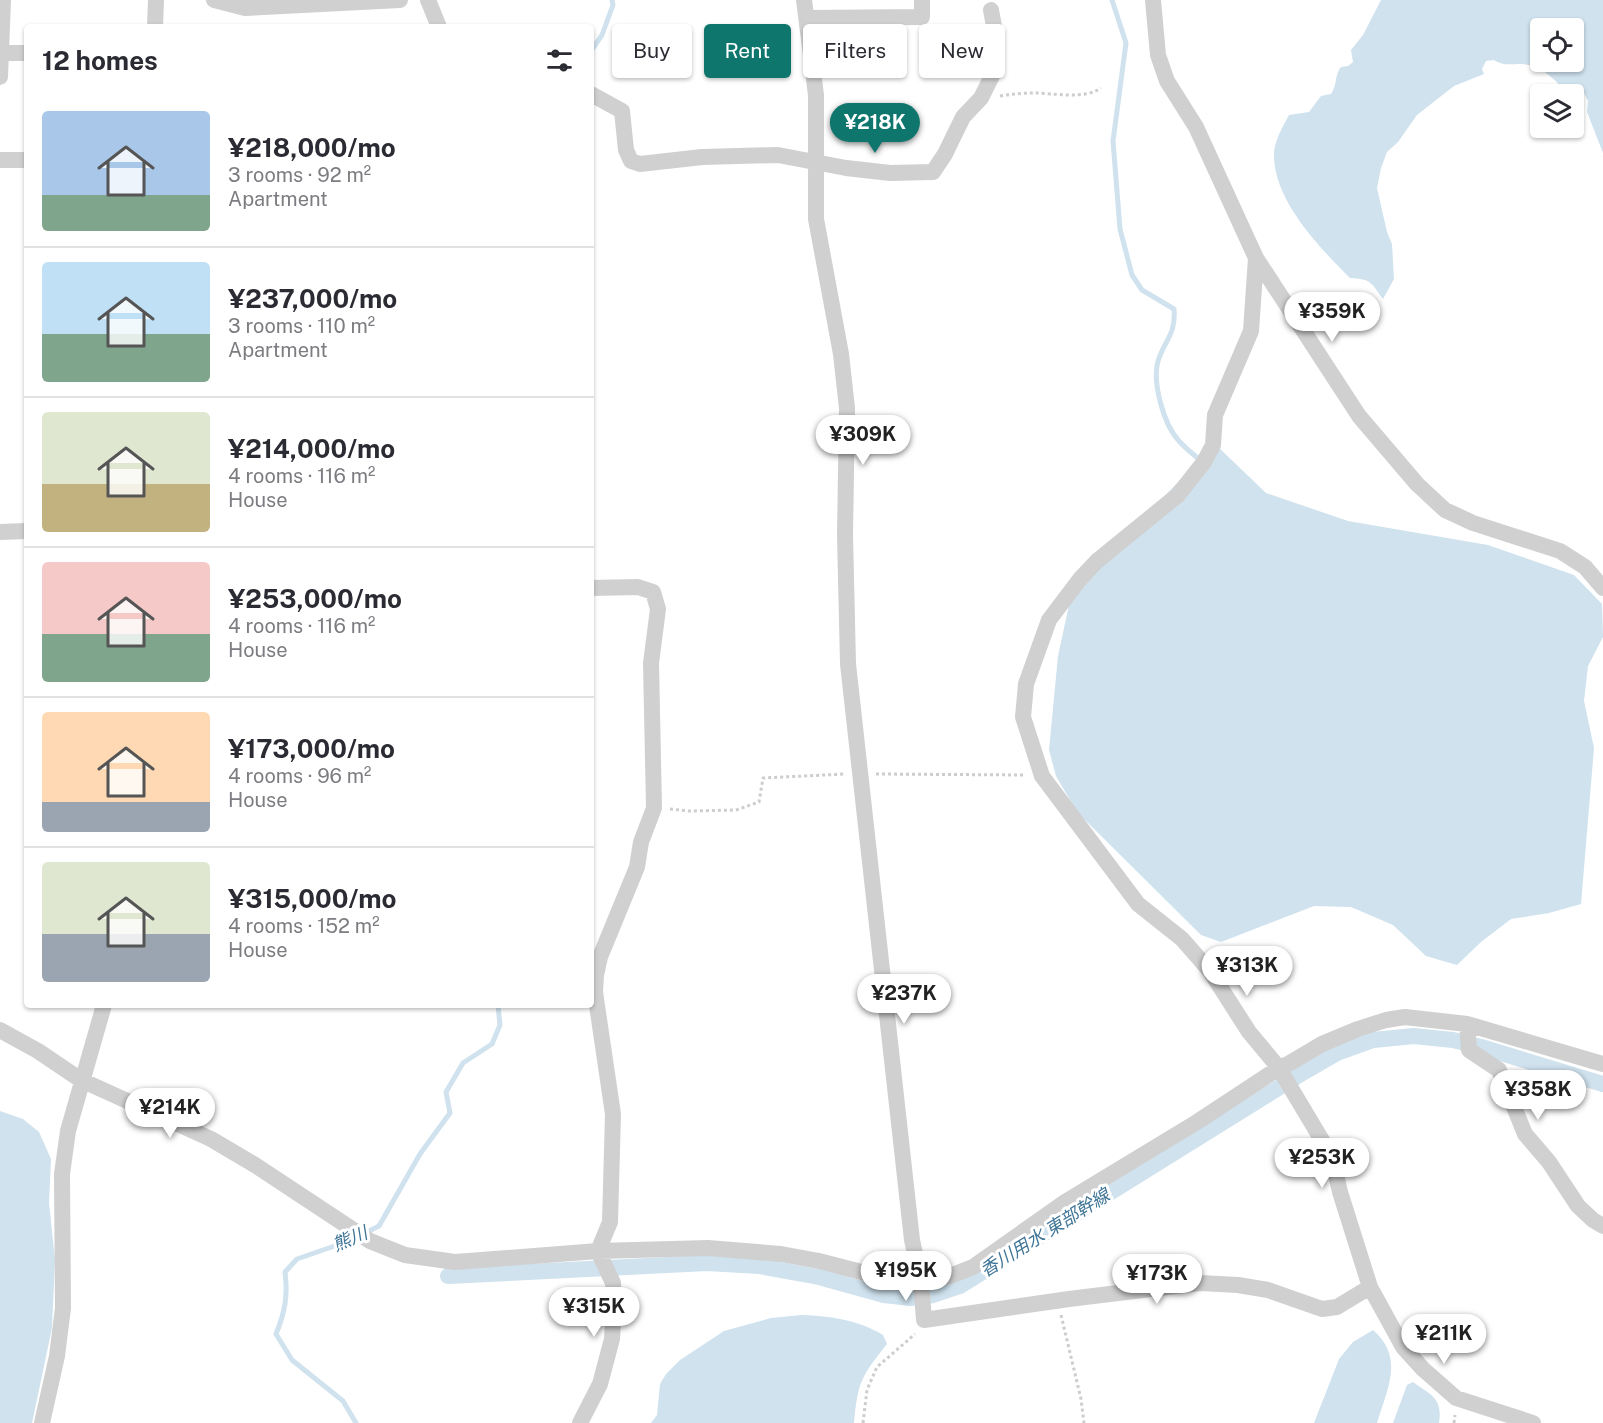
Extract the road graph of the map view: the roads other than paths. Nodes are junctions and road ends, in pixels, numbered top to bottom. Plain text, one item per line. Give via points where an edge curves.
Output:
1 (3, 0) edge
2 (156, 0) edge
3 (214, 0) edge
4 (400, 0) edge
5 (411, 0) edge
6 (428, 0) edge
7 (804, 0) edge
8 (922, 0) edge
9 (1153, 0) edge
10 (991, 10) dead end
11 (807, 18) junction
12 (155, 24) edge
13 (438, 24) edge
14 (1, 53) edge
15 (24, 53) edge
16 (0, 77) edge
17 (594, 96) edge
18 (0, 160) edge
19 (24, 160) edge
20 (816, 163) junction
21 (1256, 258) junction
22 (24, 531) edge
23 (0, 532) edge
24 (594, 588) edge
25 (1603, 588) edge
26 (103, 1008) edge
27 (1467, 1024) junction
28 (0, 1030) edge
29 (1603, 1064) edge
30 (1284, 1076) junction
31 (81, 1080) junction
32 (1603, 1226) edge
33 (598, 1251) junction
34 (921, 1281) junction
35 (1370, 1287) junction
36 (42, 1423) edge
37 (580, 1423) edge
38 (1533, 1423) edge

1 - 14 street
2 - 12 street
3 - 4 street via 245,8
5 - 6 street
6 - 13 street
7 - 11 street
8 - 11 street via 922,18
9 - 21 street via 1158,55 1167,81 1196,127
10 - 20 street via 997,42 992,76 981,98 963,117 933,172 890,173
11 - 20 street via 816,95
14 - 15 street
14 - 16 street
17 - 20 street via 622,111 626,150 631,161 640,164 778,155
18 - 19 street
20 - 34 street via 816,219 847,408 848,664 858,774 912,1240
21 - 25 street via 1359,416 1417,484 1445,510 1560,551 1585,567
21 - 30 street via 1251,331 1215,415 1213,445 1178,495 1091,567 1049,620 1026,684 1023,717 1042,776 1138,903 1186,944 1210,971 1249,1032
22 - 23 street
24 - 33 street via 638,587 653,592 658,609 651,663 654,808 641,842 637,867 596,975 613,1126 609,1222
26 - 31 street
27 - 29 street
27 - 30 street via 1405,1017 1386,1020 1322,1044 1290,1063
27 - 32 street via 1469,1050 1499,1070 1525,1134 1578,1206
28 - 31 street
30 - 34 street via 1197,1122 1065,1202 973,1267
30 - 35 street via 1332,1157
31 - 33 street via 211,1139 370,1241 405,1255 455,1262
31 - 36 street via 62,1174 63,1308
33 - 34 street via 748,1250
33 - 37 street via 613,1283 612,1339 600,1384
34 - 35 street via 924,1320 1200,1283 1268,1290 1322,1309 1337,1307
35 - 38 street via 1403,1347 1456,1398

